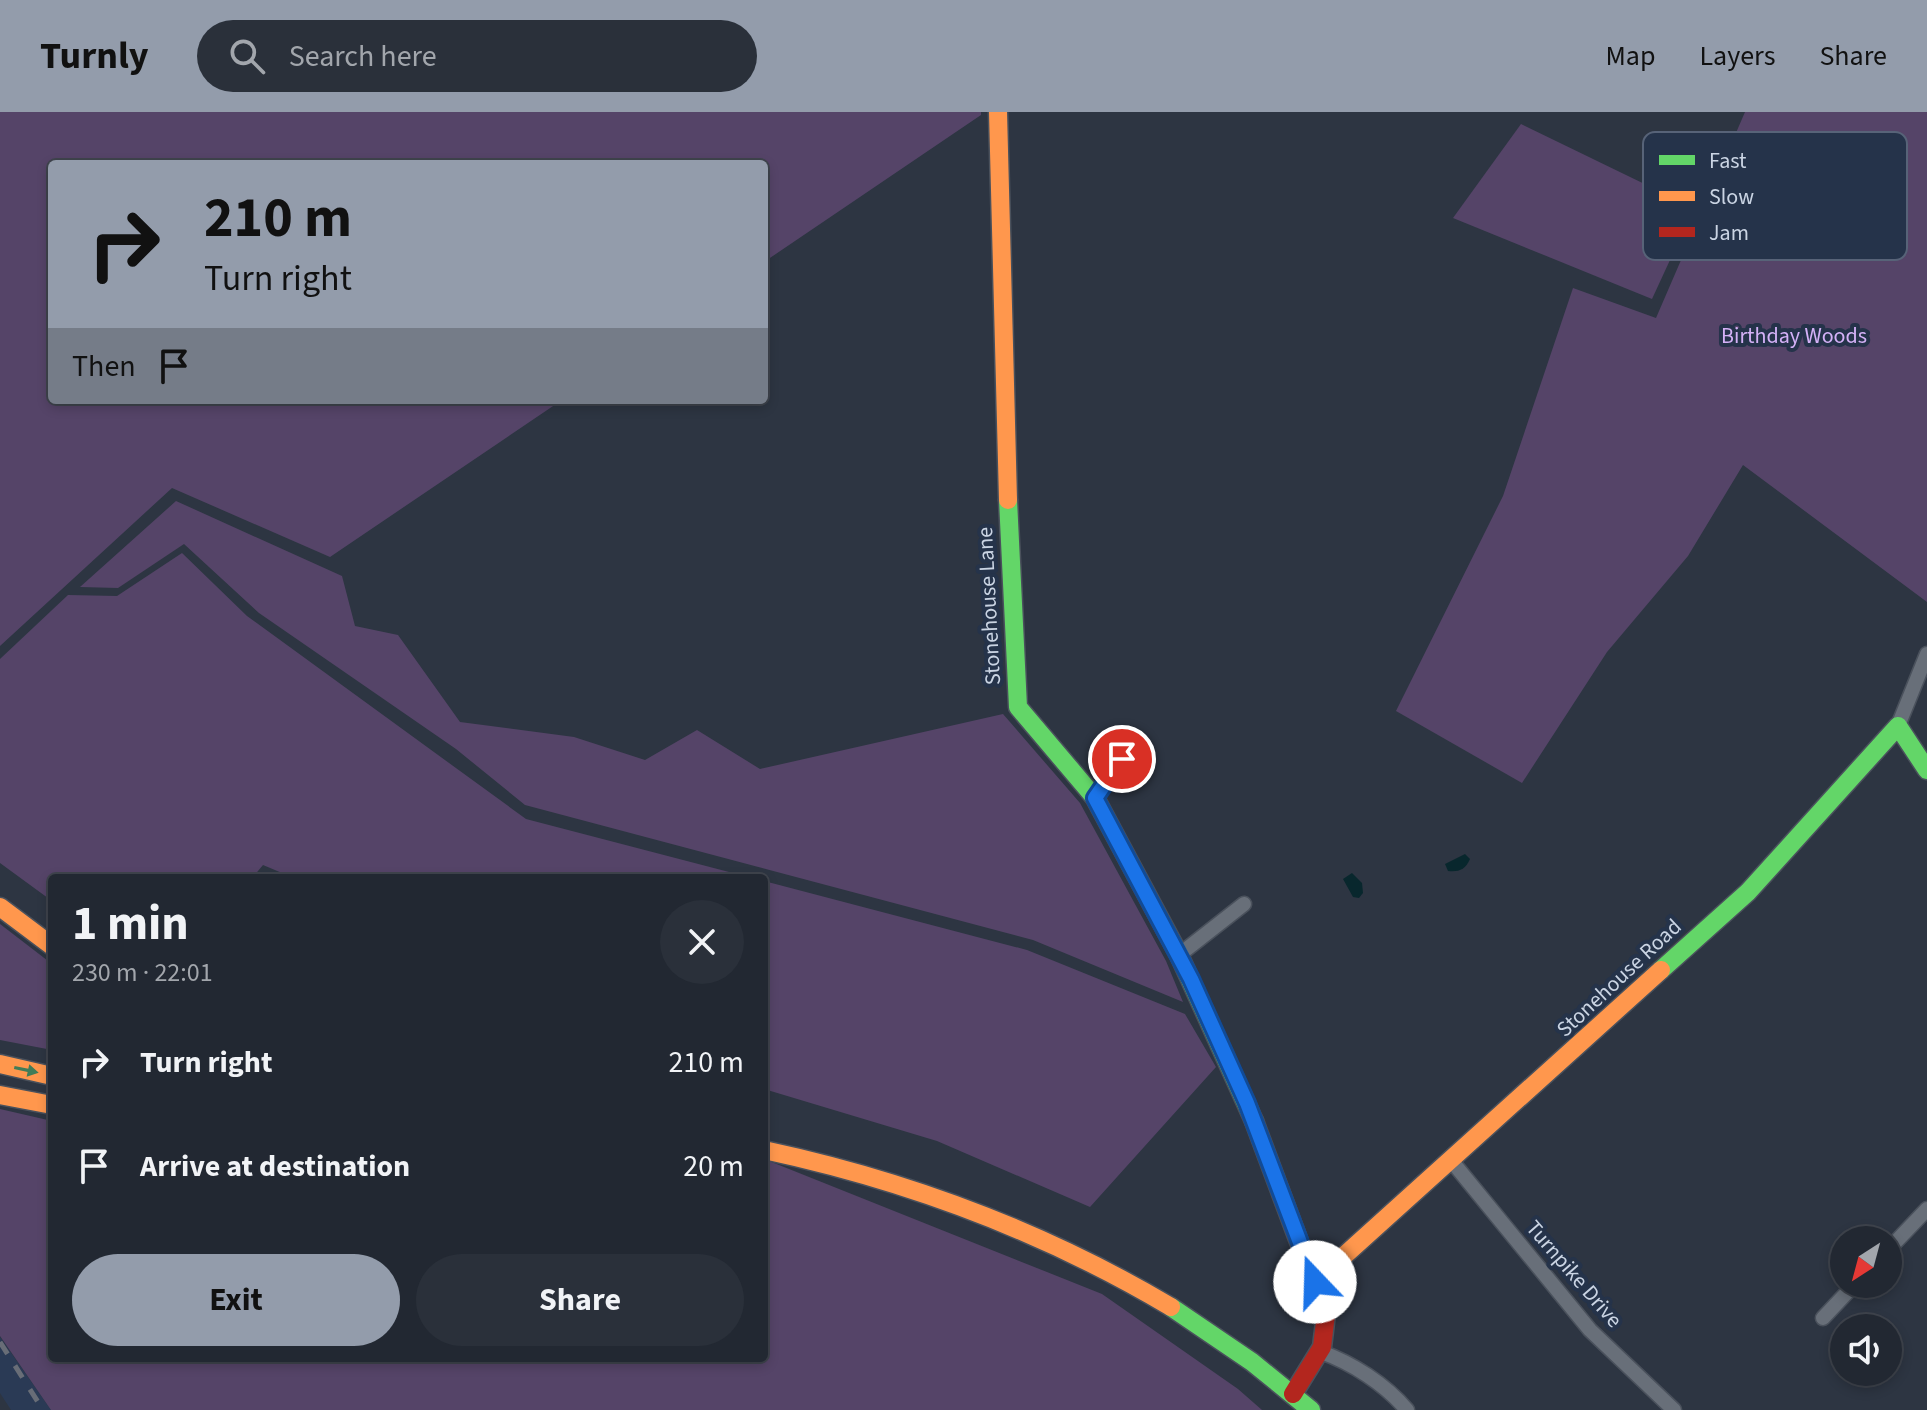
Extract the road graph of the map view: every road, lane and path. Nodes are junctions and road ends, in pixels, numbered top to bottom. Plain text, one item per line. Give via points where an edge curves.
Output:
1 (998, 112) edge
2 (1927, 654) edge
3 (1898, 726) junction
4 (1122, 759) dead end
5 (1927, 770) edge
6 (1095, 798) junction
7 (1244, 904) dead end
8 (0, 907) edge
9 (48, 943) edge
10 (1179, 955) junction
11 (0, 1064) edge
12 (48, 1075) edge
13 (0, 1095) edge
14 (48, 1104) edge
15 (768, 1151) edge
16 (1450, 1159) junction
17 (1927, 1209) edge
18 (1902, 1235) edge
19 (1315, 1282) junction
20 (1842, 1298) edge
21 (1823, 1318) dead end
22 (1321, 1352) junction
23 (1293, 1394) junction
24 (1311, 1410) edge
25 (1407, 1410) edge
26 (1674, 1410) edge

1 - 6 main road, Stonehouse Lane via 1018,707
2 - 3 street
3 - 5 main road
3 - 16 main road, Stonehouse Road via 1748,892
4 - 6 street
6 - 10 main road, Stonehouse Lane
7 - 10 street
8 - 9 main road
10 - 19 main road, Stonehouse Lane via 1247,1103
11 -> 12 main road
13 - 14 main road
15 - 23 main road via 911,1187 1064,1249 1193,1322
16 - 19 main road, Stonehouse Road
16 - 26 street, Turnpike Drive via 1590,1330
17 - 18 street
19 - 22 main road, Stonehouse Lane via 1328,1326
20 - 21 street
22 - 23 main road, Stonehouse Lane
22 - 25 street via 1352,1366
23 - 24 main road

